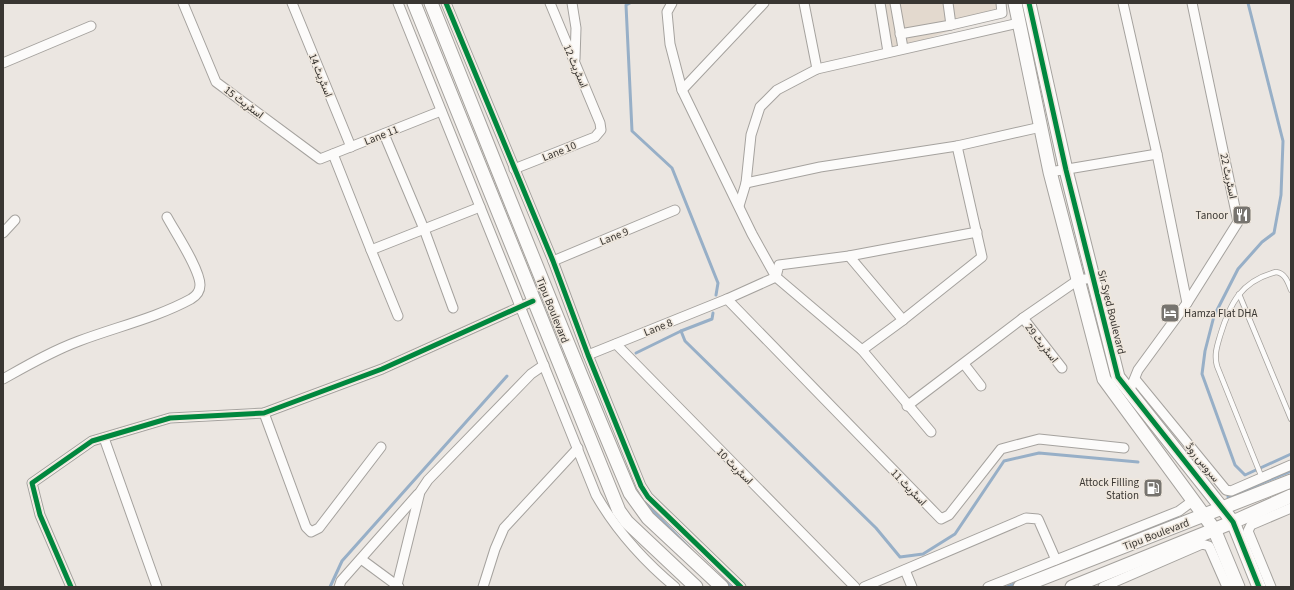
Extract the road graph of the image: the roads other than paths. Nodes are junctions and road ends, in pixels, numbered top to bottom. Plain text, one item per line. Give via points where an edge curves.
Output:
1 (183, 3) edge
2 (292, 3) edge
3 (398, 3) edge
4 (414, 3) edge
5 (431, 3) edge
6 (446, 3) edge
7 (550, 3) edge
8 (572, 3) edge
9 (672, 3) edge
10 (764, 3) edge
11 (804, 3) edge
12 (880, 3) edge
13 (895, 3) edge
14 (948, 3) edge
15 (1001, 3) edge
16 (1015, 3) edge
17 (1029, 3) edge
18 (1123, 3) edge
19 (1192, 3) edge
20 (1019, 23) junction
21 (951, 25) junction
22 (91, 26) dead end
23 (900, 34) junction
24 (902, 48) junction
25 (888, 52) junction
26 (574, 63) junction
27 (3, 64) edge
28 (817, 69) junction
29 (460, 75) junction
30 (445, 80) junction
31 (682, 90) junction
32 (441, 111) junction
33 (1041, 127) junction
34 (601, 130) joint
35 (384, 134) junction
36 (957, 146) junction
37 (351, 147) junction
38 (333, 154) junction
39 (1157, 154) junction
40 (320, 159) joint
41 (514, 169) junction
42 (1066, 170) junction
43 (1050, 172) junction
44 (746, 183) junction
45 (739, 206) junction
46 (480, 207) junction
47 (676, 210) dead end
48 (167, 217) dead end
49 (15, 220) dead end
50 (424, 229) junction
51 (977, 232) junction
52 (3, 233) edge
53 (371, 250) junction
54 (849, 256) junction
55 (553, 261) junction
56 (776, 277) junction
57 (1093, 278) junction
58 (1078, 280) junction
59 (1291, 290) edge
60 (1239, 294) junction
61 (727, 299) junction
62 (533, 301) junction
63 (1188, 303) junction
64 (520, 306) junction
65 (452, 308) dead end
66 (398, 316) dead end
67 (1023, 318) junction
68 (903, 320) junction
69 (616, 344) junction
70 (862, 350) junction
71 (588, 355) junction
72 (964, 364) junction
73 (544, 365) junction
74 (1062, 368) dead end
75 (3, 379) edge
76 (1135, 379) junction
77 (981, 386) dead end
78 (1129, 392) junction
79 (908, 406) junction
80 (264, 413) junction
81 (1291, 419) edge
82 (931, 432) dead end
83 (104, 438) junction
84 (381, 446) dead end
85 (578, 448) junction
86 (626, 448) junction
87 (1124, 448) dead end
88 (613, 453) junction
89 (597, 458) junction
90 (1291, 465) edge
91 (1261, 474) junction
92 (1291, 480) edge
93 (420, 492) junction
94 (1291, 496) edge
95 (1194, 500) junction
96 (1222, 507) junction
97 (1291, 508) edge
98 (1203, 516) junction
99 (1233, 522) junction
100 (1214, 529) junction
101 (361, 559) junction
102 (1056, 560) junction
103 (1153, 560) junction
104 (905, 570) junction
105 (1118, 584) edge
106 (398, 586) edge
107 (71, 587) edge
108 (157, 587) edge
109 (339, 587) edge
110 (483, 587) edge
111 (675, 587) edge
112 (696, 587) edge
113 (722, 587) edge
114 (740, 587) edge
115 (855, 587) edge
116 (864, 587) edge
117 (912, 587) edge
118 (988, 587) edge
119 (1020, 587) edge
120 (1072, 587) edge
121 (1103, 587) edge
122 (1227, 587) edge
123 (1238, 587) edge
124 (1259, 587) edge
125 (1271, 587) edge

1 - 40 street, اسٹریٹ 15 via 216,82
2 - 37 street, اسٹریٹ 14
3 - 32 street
4 - 30 street, Tipu Boulevard
5 - 29 street, Tipu Boulevard
6 - 41 street
7 - 26 street, اسٹریٹ 12
8 - 26 street via 576,28
9 - 31 street via 667,12 670,44
10 - 31 street
11 - 28 street
12 - 25 street
13 - 23 street
14 - 21 street
15 - 21 street via 1002,12
16 - 20 street
17 - 42 street, Sir Syed Boulevard
18 - 39 street
19 - 63 street, اسٹریٹ 22 via 1238,222
20 - 24 street
20 - 33 street
21 - 23 street
22 - 27 street
23 - 24 street
24 - 25 street
25 - 28 street
26 - 34 street, اسٹریٹ 12
28 - 44 street via 777,90 760,107 751,135
29 - 30 street
29 - 88 street, Tipu Boulevard via 538,274
30 - 62 street, Tipu Boulevard
31 - 45 street
32 - 35 street, Lane 11
32 - 46 street
33 - 36 street
33 - 43 street
34 - 41 street, Lane 10 via 595,137
35 - 37 street, Lane 11
35 - 50 street
36 - 44 street via 820,167
36 - 51 street
37 - 38 street, Lane 11
38 - 40 street, Lane 11
38 - 53 street
39 - 42 street
39 - 63 street
41 - 55 street
42 - 43 street
42 - 57 street, Sir Syed Boulevard
43 - 58 street
44 - 45 street
45 - 56 street
46 - 50 street
46 - 64 street
47 - 55 street, Lane 9
48 - 75 street via 194,266 200,285 198,294 142,320 43,356
49 - 52 street
50 - 53 street
50 - 65 street
51 - 54 street
51 - 68 street via 982,257
53 - 66 street
54 - 56 street via 779,265
54 - 68 street
55 - 71 street
56 - 61 street, Lane 8
56 - 70 street
57 - 58 street
57 - 78 street, Sir Syed Boulevard via 1118,377
58 - 67 street
58 - 95 street via 1104,379
59 - 60 lane via 1284,276 1276,272 1249,284
60 - 81 lane
60 - 91 lane via 1225,318 1215,359
61 - 69 street, Lane 8
61 - 87 street, اسٹریٹ 11 via 941,519 949,515 1001,449 1039,439
62 - 64 street
62 - 89 street, Tipu Boulevard
63 - 76 street, اسٹریٹ 22 via 1138,370
64 - 73 street
64 - 80 street via 382,369
67 - 72 street
67 - 74 street, اسٹریٹ 29
68 - 70 street
69 - 71 street, Lane 8
69 - 115 street, اسٹریٹ 10
70 - 79 street
71 - 86 street
72 - 77 street
72 - 79 street
73 - 85 street
73 - 93 street via 515,390 428,480
76 - 78 street, اسٹریٹ 22
76 - 91 street, سروس روڈ via 1226,490 1231,491
78 - 96 street, Sir Syed Boulevard
79 - 82 street
80 - 83 street via 170,418
80 - 84 street via 306,527 311,532 319,528
83 - 107 street via 92,441 32,483 40,515
83 - 108 street
85 - 110 street via 504,528
85 - 111 street via 596,495 610,520 658,573
86 - 88 street
86 - 114 street via 639,482 648,497
88 - 89 street
88 - 113 street, Tipu Boulevard via 630,493 648,518
89 - 112 street, Tipu Boulevard via 619,511 627,522
90 - 91 street, سروس روڈ
92 - 96 street, Tipu Boulevard
93 - 101 street
93 - 106 street
94 - 99 street, Tipu Boulevard
95 - 98 street
95 - 102 street via 1179,512
96 - 98 street, Tipu Boulevard
96 - 99 street, Sir Syed Boulevard
97 - 125 street via 1251,525 1248,531
98 - 100 street
98 - 119 street, Tipu Boulevard
99 - 100 street, Tipu Boulevard
99 - 124 street, Sir Syed Boulevard
100 - 103 street, Tipu Boulevard
100 - 123 street
101 - 106 street
101 - 109 street via 341,581
102 - 104 street via 1038,519 1026,518
102 - 118 street
103 - 105 street
103 - 120 street, Tipu Boulevard
103 - 122 street via 1202,544 1209,546
104 - 116 street
104 - 117 street
105 - 121 street

